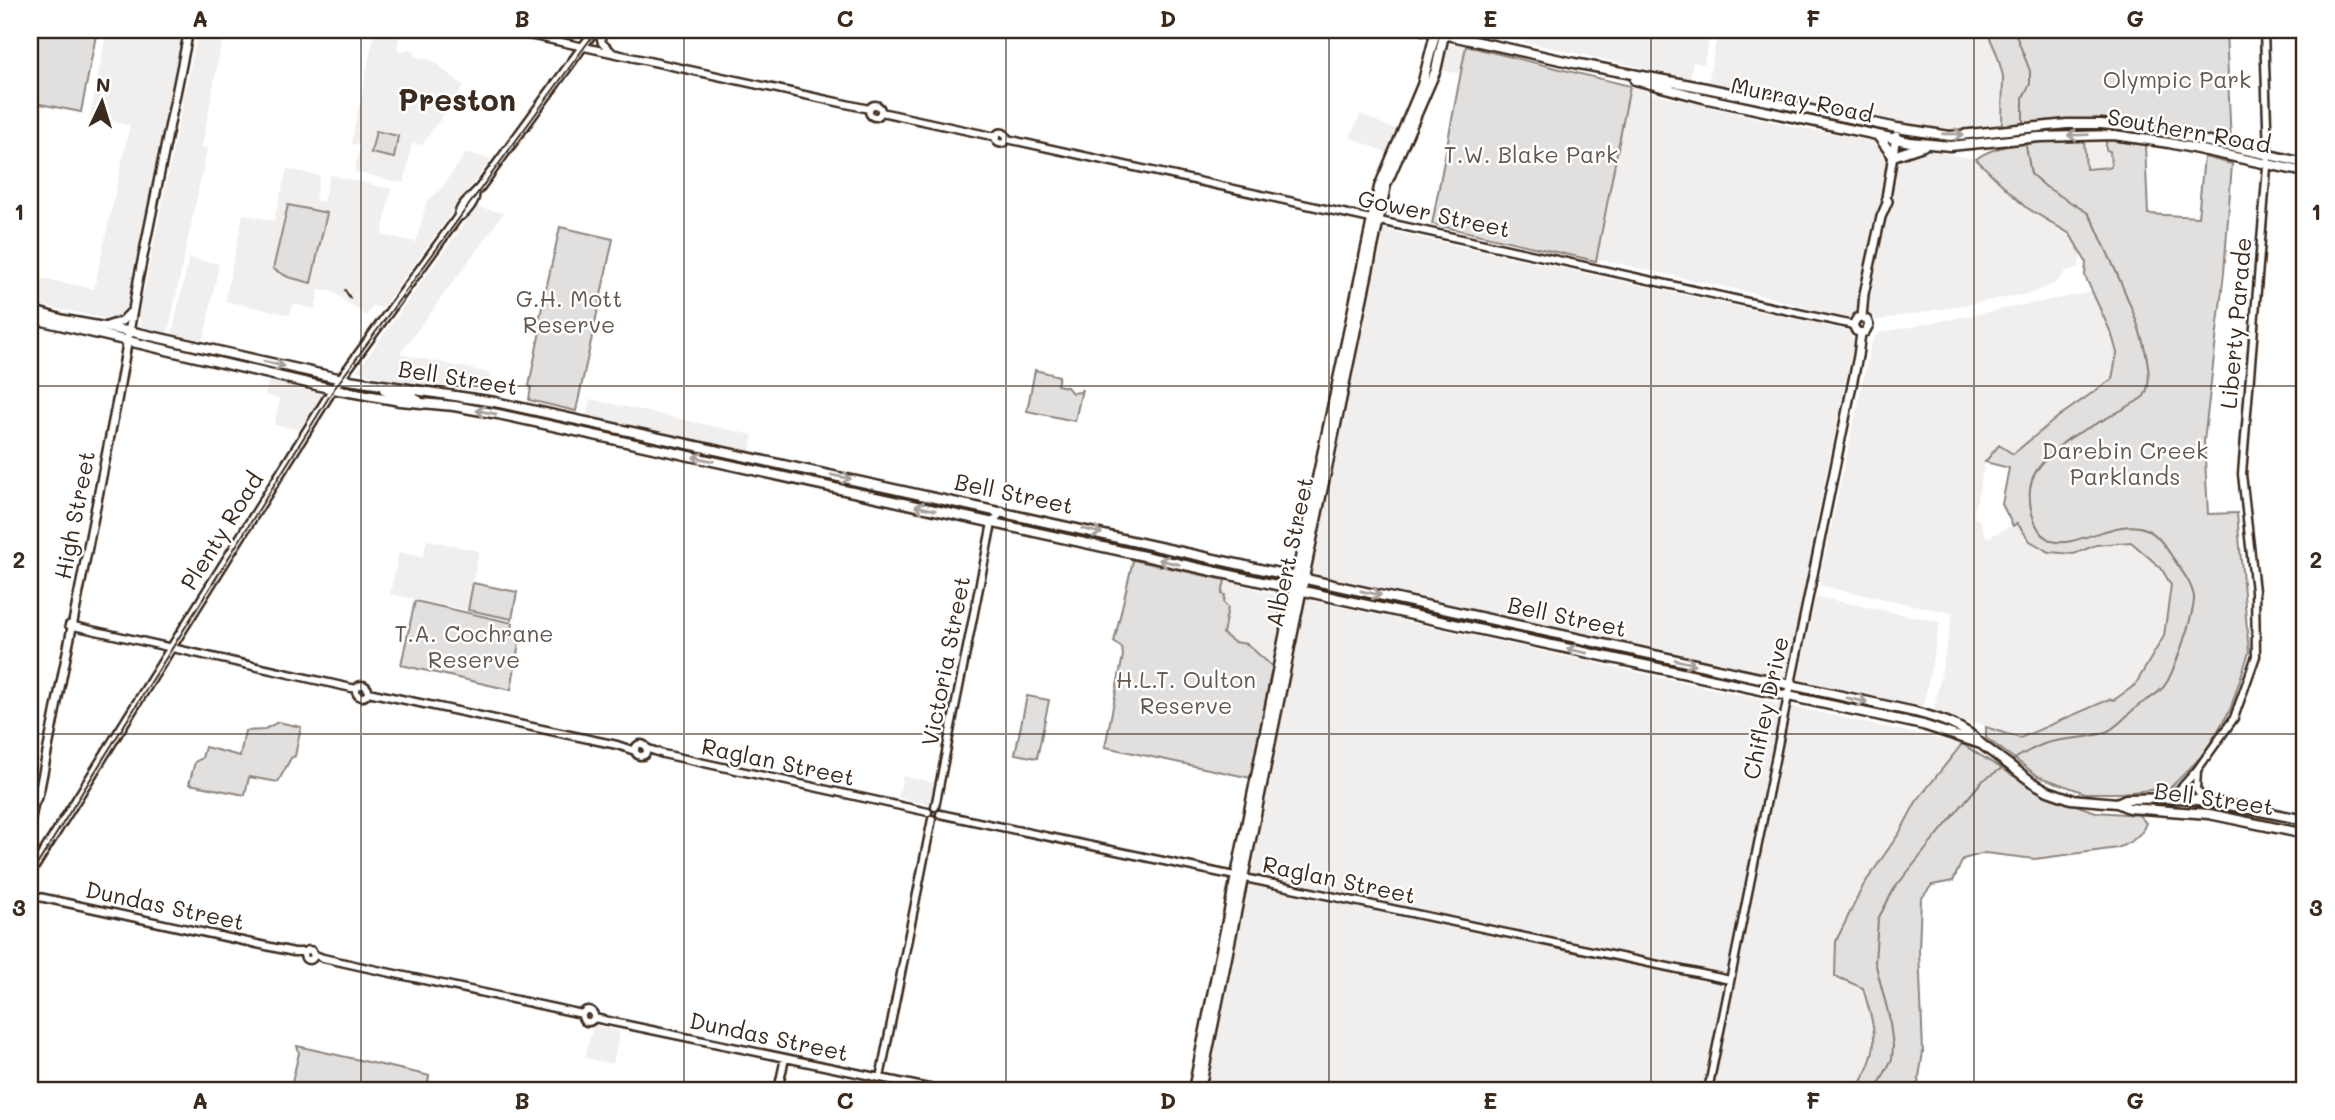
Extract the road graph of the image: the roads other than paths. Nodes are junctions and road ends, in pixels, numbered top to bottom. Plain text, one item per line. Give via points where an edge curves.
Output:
1 (191, 30) edge
2 (506, 30) edge
3 (597, 30) edge
4 (1422, 30) edge
5 (2264, 30) edge
6 (1440, 32) edge
7 (583, 47) junction
8 (615, 53) junction
9 (1574, 64) junction
10 (1706, 88) junction
11 (1703, 98) junction
12 (1897, 128) junction
13 (1994, 133) junction
14 (2024, 134) joint
15 (1878, 136) junction
16 (2009, 136) junction
17 (1896, 139) junction
18 (1995, 143) junction
19 (1934, 145) junction
20 (1893, 156) junction
21 (2267, 159) junction
22 (2305, 163) edge
23 (2305, 172) edge
24 (1375, 221) junction
25 (30, 310) edge
26 (132, 311) junction
27 (1862, 317) junction
28 (30, 318) edge
29 (1853, 324) junction
30 (103, 327) junction
31 (129, 331) junction
32 (1861, 333) junction
33 (126, 342) junction
34 (341, 379) junction
35 (380, 386) junction
36 (333, 389) junction
37 (433, 393) junction
38 (419, 402) junction
39 (1002, 511) junction
40 (992, 523) junction
41 (1221, 560) junction
42 (1236, 577) junction
43 (1300, 578) junction
44 (1282, 587) junction
45 (1297, 590) junction
46 (1451, 611) junction
47 (1287, 624) junction
48 (1449, 624) junction
49 (71, 626) junction
50 (1287, 643) junction
51 (1604, 644) junction
52 (171, 648) junction
53 (1601, 656) junction
54 (1663, 657) junction
55 (1661, 669) junction
56 (1790, 685) junction
57 (1788, 696) junction
58 (1981, 744) junction
59 (2197, 770) junction
60 (2166, 797) junction
61 (2204, 800) junction
62 (2118, 803) junction
63 (935, 807) junction
64 (2242, 807) junction
65 (928, 812) junction
66 (940, 814) junction
67 (932, 819) junction
68 (2238, 820) junction
69 (2305, 820) edge
70 (30, 824) edge
71 (2305, 834) edge
72 (30, 874) edge
73 (1239, 877) junction
74 (30, 895) edge
75 (1730, 980) junction
76 (785, 1058) junction
77 (880, 1078) junction
78 (778, 1090) edge
79 (937, 1090) edge
80 (1193, 1090) edge
81 (1200, 1090) edge
82 (1708, 1090) edge

1 - 26 main road, High Street
2 - 7 street
3 - 7 main road, Plenty Road
3 - 8 street via 601,43
4 - 6 main road, Murray Road
5 - 21 street, Liberty Parade
6 - 9 main road, Murray Road
6 - 24 main road, Albert Street via 1436,69 1425,87
7 - 8 street
7 - 34 main road, Plenty Road
8 - 24 street, Gower Street via 869,109 876,105 881,112 996,137 1003,132 1007,139
9 - 10 main road, Murray Road
9 - 11 main road, Murray Road
10 - 11 main road
10 - 12 main road, Murray Road
11 - 15 main road, Murray Road
12 -> 13 main road, Murray Road via 1950,136
12 - 17 main road
13 - 16 main road, Murray Road
13 - 18 main road
14 - 16 main road, Murray Road
14 - 21 main road, Southern Road via 2067,124 2125,126
15 - 17 main road, Murray Road
15 - 20 main road
16 - 18 main road, Murray Road
17 - 19 main road, Murray Road
17 - 20 main road
18 - 19 main road, Murray Road
19 - 20 main road
20 - 27 main road via 1888,201
21 - 22 main road, Southern Road
21 - 23 main road, Southern Road
21 - 59 street, Liberty Parade via 2242,462 2256,656 2238,711
24 - 29 street, Gower Street
24 - 43 main road, Albert Street
25 - 30 main road, Bell Street
26 - 30 main road via 122,321
26 - 31 main road, High Street
27 - 29 main road
27 - 32 main road via 1869,325
28 - 33 main road, Bell Street
29 - 32 main road
30 - 31 main road, Bell Street
31 - 33 main road, High Street
31 -> 34 main road, Bell Street
32 - 56 main road, Chifley Drive
33 - 36 main road, Bell Street
33 - 49 main road, High Street
34 - 35 main road, Bell Street
34 - 36 main road, Plenty Road
35 - 37 main road, Bell Street
35 - 38 main road
36 - 38 main road, Bell Street
36 - 52 main road, Plenty Road
37 - 38 main road
37 -> 39 main road, Bell Street via 504,404
40 -> 38 main road, Bell Street via 481,410
39 - 40 street
39 -> 41 main road, Bell Street
42 -> 40 main road, Bell Street
40 - 63 street, Victoria Street
41 - 42 main road
41 - 43 main road, Bell Street
42 - 44 main road, Bell Street
43 - 45 main road, Albert Street
43 -> 46 main road, Bell Street
44 - 45 main road, Bell Street
44 - 47 main road
45 - 47 main road, Albert Street
45 - 48 main road, Bell Street
45 - 50 main road, Albert Street
46 - 48 main road
46 - 51 main road, Bell Street
47 - 50 main road, Albert Street
53 -> 48 main road, Bell Street
49 - 52 street
49 - 70 main road, High Street
50 - 73 main road, Albert Street
51 - 53 main road
51 - 54 main road, Bell Street
52 - 65 street, Raglan Street via 356,689 363,684 368,692 635,749 642,744 646,751
52 - 72 main road, Plenty Road
53 - 55 main road, Bell Street
54 - 55 main road
54 -> 56 main road, Bell Street
55 - 57 main road, Bell Street
56 - 57 main road, Chifley Drive
56 -> 58 main road, Bell Street via 1927,716 1959,728
57 - 58 main road, Bell Street via 1923,725
57 - 75 street, Chifley Drive
58 - 62 main road, Bell Street via 2048,791 2071,799
59 - 60 street, Liberty Parade
59 - 61 street via 2197,792
60 - 61 main road, Bell Street
60 - 62 main road, Bell Street
61 - 64 main road, Bell Street
62 - 68 main road, Bell Street
63 - 65 street
63 - 66 street
64 - 68 main road
64 - 69 main road, Bell Street
65 - 67 street
66 - 67 street
66 - 73 street, Raglan Street
67 - 77 street
68 - 71 main road, Bell Street
73 - 75 street, Raglan Street
73 - 80 main road, Albert Street
73 - 81 main road, Albert Street
74 - 76 street, Dundas Street via 305,954 308,960 313,956 582,1014 585,1022 594,1018
75 - 82 street, Chifley Drive
76 - 77 street, Dundas Street
76 - 78 street
77 - 79 street, Dundas Street

